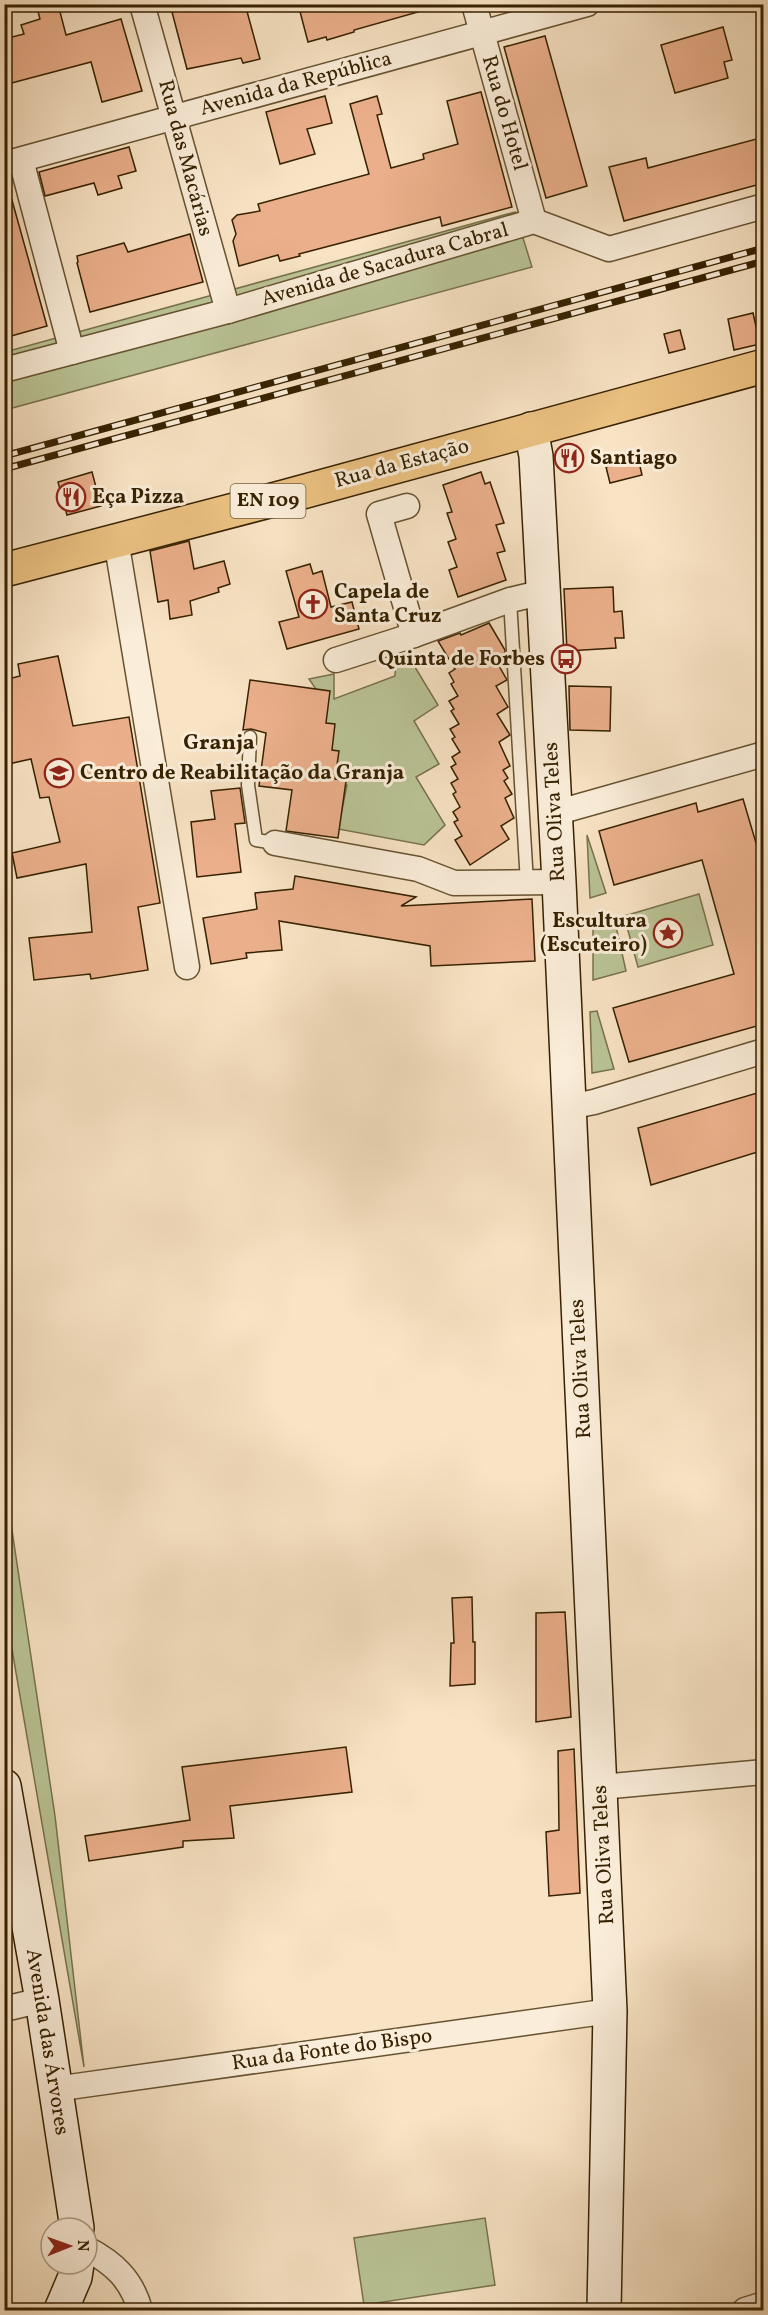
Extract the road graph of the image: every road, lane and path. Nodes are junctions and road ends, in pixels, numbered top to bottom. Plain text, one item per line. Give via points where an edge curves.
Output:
1 (142, 4) edge
2 (474, 4) edge
3 (587, 4) edge
4 (482, 33) junction
5 (175, 117) junction
6 (13, 162) edge
7 (764, 207) edge
8 (534, 221) junction
9 (228, 311) junction
10 (72, 352) junction
11 (764, 366) edge
12 (4, 370) edge
13 (531, 429) junction
14 (407, 506) dead end
15 (116, 540) junction
16 (4, 570) edge
17 (544, 592) junction
18 (510, 600) junction
19 (414, 635) junction
20 (336, 660) dead end
21 (250, 737) dead end
22 (764, 754) edge
23 (555, 813) junction
24 (275, 843) joint
25 (559, 882) junction
26 (527, 883) junction
27 (187, 967) dead end
28 (764, 1051) edge
29 (569, 1107) junction
30 (764, 1772) edge
31 (4, 1786) edge
32 (601, 1787) junction
33 (42, 2000) junction
34 (4, 2009) edge
35 (610, 2011) junction
36 (55, 2089) junction
37 (75, 2216) edge
38 (99, 2256) edge
39 (75, 2276) edge
40 (764, 2304) edge
41 (61, 2310) edge
42 (140, 2310) edge
43 (604, 2310) edge
44 (745, 2310) edge

1 - 5 street, Rua das Macárias
2 - 4 street, Rua do Hotel
3 - 4 street, Avenida da República
4 - 5 street, Avenida da República
4 - 8 street, Rua do Hotel
5 - 6 street, Avenida da República
5 - 9 street, Rua das Macárias
6 - 10 street
7 - 8 street, Avenida de Sacadura Cabral via 609,249
8 - 9 street, Avenida de Sacadura Cabral
9 - 10 street, Avenida de Sacadura Cabral
10 - 12 street, Avenida de Sacadura Cabral
11 - 13 main road, Rua da Estação / EN 109
13 - 15 main road, Rua da Estação / EN 109
13 - 17 main road, Rua Oliva Teles
14 - 19 street via 379,514
15 - 16 main road, Rua da Estação / EN 109
15 - 27 street
17 - 18 street
17 - 23 main road, Rua Oliva Teles
18 - 19 street
18 - 26 lane
19 - 20 street
21 - 24 lane via 248,785 256,840
22 - 23 street
23 - 25 main road, Rua Oliva Teles
24 - 26 street via 418,869 454,883
25 - 26 street
25 - 29 main road, Rua Oliva Teles
28 - 29 street
29 - 32 main road, Rua Oliva Teles
30 - 32 street
31 - 33 main road, Avenida das Árvores
32 - 35 main road, Rua Oliva Teles
33 - 34 street
33 - 36 main road, Avenida das Árvores
35 - 36 street, Rua da Fonte do Bispo
35 - 43 main road, Rua Oliva Teles
36 - 37 main road, Avenida das Árvores
38 - 42 street via 111,2262 136,2294
39 - 41 main road
40 - 44 street

